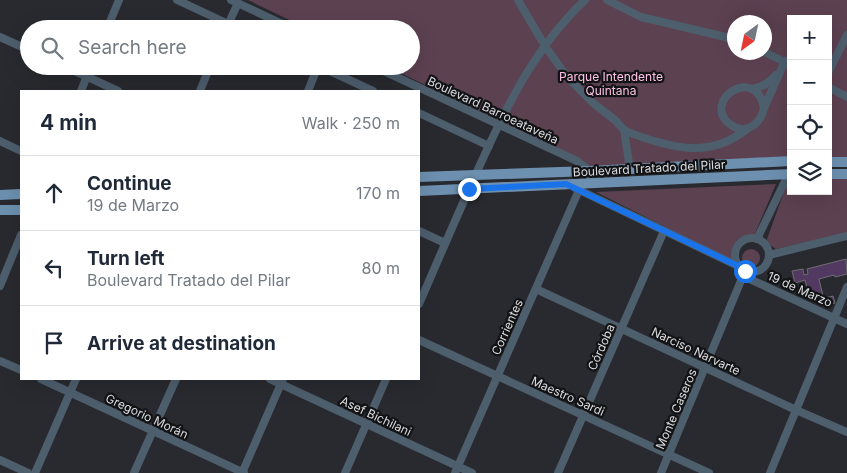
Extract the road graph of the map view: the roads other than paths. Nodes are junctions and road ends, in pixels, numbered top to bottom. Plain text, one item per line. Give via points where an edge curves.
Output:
1 (119, 0) edge
2 (177, 0) edge
3 (518, 0) edge
4 (585, 0) edge
5 (608, 0) edge
6 (234, 2) edge
7 (111, 20) edge
8 (215, 20) edge
9 (229, 20) edge
10 (273, 20) edge
11 (847, 35) edge
12 (0, 37) edge
13 (727, 37) edge
14 (20, 46) edge
15 (545, 46) junction
16 (772, 56) edge
17 (787, 63) edge
18 (787, 64) edge
19 (832, 66) edge
20 (781, 69) junction
21 (83, 75) edge
22 (206, 75) edge
23 (315, 75) edge
24 (338, 75) edge
25 (390, 75) edge
26 (87, 77) junction
27 (415, 89) edge
28 (752, 89) junction
29 (832, 89) edge
30 (81, 90) edge
31 (116, 90) edge
32 (200, 90) edge
33 (308, 90) edge
34 (371, 90) edge
35 (420, 91) edge
36 (847, 97) edge
37 (764, 108) junction
38 (420, 113) edge
39 (729, 124) junction
40 (498, 125) junction
41 (748, 128) junction
42 (624, 130) junction
43 (0, 141) edge
44 (722, 142) junction
45 (489, 146) junction
46 (20, 151) edge
47 (787, 161) edge
48 (832, 162) edge
49 (847, 162) edge
50 (630, 169) junction
51 (590, 171) junction
52 (787, 173) edge
53 (519, 174) junction
54 (832, 174) edge
55 (847, 174) edge
56 (475, 176) junction
57 (420, 177) edge
58 (787, 179) edge
59 (632, 181) junction
60 (591, 183) junction
61 (566, 184) junction
62 (521, 186) junction
63 (469, 189) junction
64 (579, 190) junction
65 (420, 191) edge
66 (20, 194) edge
67 (0, 195) edge
68 (0, 210) edge
69 (20, 210) edge
70 (420, 231) edge
71 (664, 231) junction
72 (847, 236) edge
73 (20, 238) edge
74 (757, 238) junction
75 (445, 243) junction
76 (13, 255) junction
77 (769, 255) junction
78 (20, 258) edge
79 (0, 262) edge
80 (8, 266) junction
81 (738, 266) junction
82 (744, 274) junction
83 (0, 286) edge
84 (847, 287) edge
85 (536, 289) junction
86 (420, 302) edge
87 (834, 318) junction
88 (847, 324) edge
89 (621, 328) junction
90 (420, 340) edge
91 (0, 361) edge
92 (705, 368) junction
93 (20, 370) edge
94 (498, 377) junction
95 (43, 380) edge
96 (76, 380) edge
97 (176, 380) edge
98 (386, 380) edge
99 (282, 381) edge
100 (70, 392) junction
101 (796, 410) junction
102 (583, 415) junction
103 (367, 424) junction
104 (152, 431) junction
105 (847, 432) edge
106 (669, 454) junction
107 (0, 460) edge
108 (457, 470) edge
109 (28, 473) edge
110 (35, 473) edge
111 (134, 473) edge
112 (243, 473) edge
113 (345, 473) edge
114 (472, 473) edge
115 (558, 473) edge
116 (661, 473) edge
117 (709, 473) edge
118 (770, 473) edge

1 - 7 street
2 - 8 street
3 - 15 street
4 - 15 street via 565,19
5 - 13 street via 641,17
6 - 9 street
6 - 10 street
11 - 19 street
12 - 14 street
15 - 40 street
15 - 42 street via 568,78
16 - 17 street
18 - 20 street
20 - 28 street via 769,82
20 - 37 street
21 - 26 street
22 - 32 street
23 - 33 street
24 - 34 street
25 - 27 street, Boulevard Barroeataveña
26 - 30 street
26 - 31 street
28 - 37 street
28 - 39 street via 732,90 723,99 722,112
29 - 36 street
35 - 40 street, Boulevard Barroeataveña
37 - 41 street via 760,120
38 - 45 street
39 - 41 street
39 - 44 street via 729,135
40 - 45 street
40 - 51 street, Boulevard Barroeataveña via 576,161
41 - 44 street via 734,139
42 - 44 street via 678,146 696,148
42 - 50 street
43 - 46 street
45 - 56 street
47 - 50 main road, Boulevard Tratado del Pilar
48 - 49 main road
50 - 51 main road, Boulevard Tratado del Pilar
50 - 59 main road
51 - 53 main road, Boulevard Tratado del Pilar
51 - 60 street
52 - 59 main road, Boulevard Tratado del Pilar
53 - 56 main road, Boulevard Tratado del Pilar
53 - 62 main road
54 - 55 main road
56 - 57 main road, Boulevard Tratado del Pilar
56 - 63 street
58 - 74 street
59 - 60 main road, Boulevard Tratado del Pilar
60 - 61 main road, Boulevard Tratado del Pilar
61 - 62 main road, Boulevard Tratado del Pilar
61 - 64 street
62 - 63 main road, Boulevard Tratado del Pilar
63 - 65 main road, Boulevard Tratado del Pilar
63 - 75 street
64 - 71 street
64 - 85 street, Corrientes
66 - 67 main road
68 - 69 main road
70 - 75 street
71 - 81 street
71 - 89 street, Córdoba
72 - 77 street
73 - 76 street
74 - 77 street via 765,244
74 - 81 street via 747,238 737,246 734,257
75 - 86 street
76 - 78 street
76 - 80 street
77 - 82 street via 766,266 761,270
79 - 80 street
80 - 83 street
81 - 82 street
82 - 87 street, 19 de Marzo
82 - 92 street, Monte Caseros
84 - 87 street
85 - 89 street, Narciso Narvarte
85 - 94 street, Corrientes
87 - 88 street, 19 de Marzo
87 - 101 street
89 - 92 street, Narciso Narvarte
89 - 102 street, Córdoba
90 - 94 street, Maestro Sardi
91 - 93 street
92 - 101 street, Narciso Narvarte
92 - 106 street, Monte Caseros
94 - 102 street, Maestro Sardi
94 - 108 street, Corrientes
95 - 100 street, Gregorio Morán
96 - 100 street
97 - 104 street
98 - 103 street
99 - 103 street, Asef Bichilani
99 - 112 street
100 - 104 street, Gregorio Morán
100 - 110 street
101 - 105 street, Narciso Narvarte
101 - 118 street
102 - 106 street, Maestro Sardi
102 - 115 street, Córdoba
103 - 108 street, Asef Bichilani
103 - 113 street
104 - 111 street
104 - 112 street, Gregorio Morán
106 - 116 street, Monte Caseros
106 - 117 street, Maestro Sardi
107 - 109 street
108 - 114 street, Asef Bichilani

